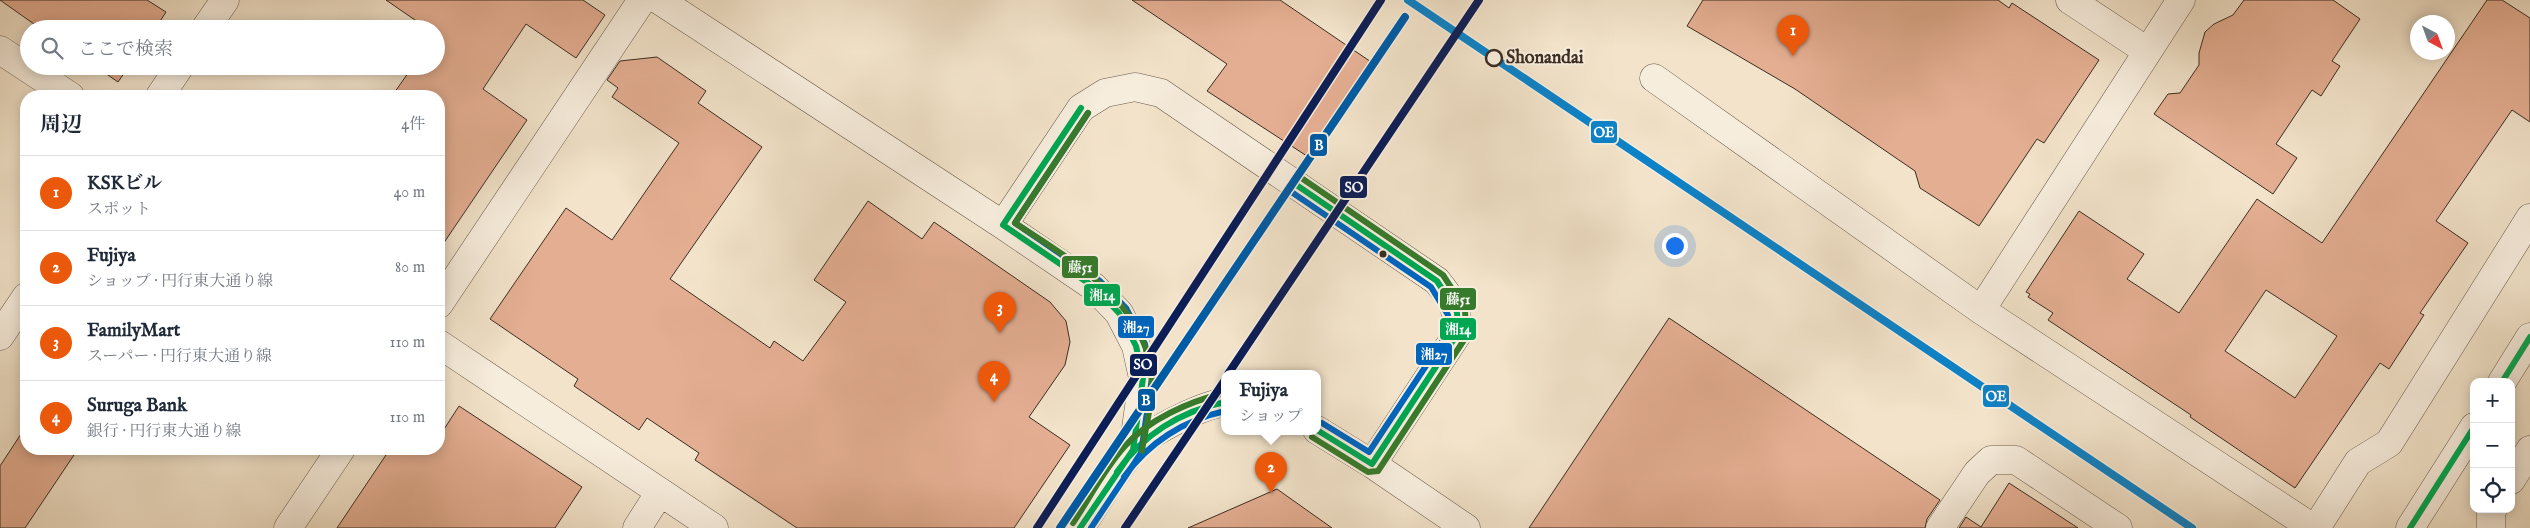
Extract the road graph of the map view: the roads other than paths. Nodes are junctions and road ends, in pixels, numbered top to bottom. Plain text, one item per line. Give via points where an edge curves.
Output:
1 (224, 0) edge
2 (642, 0) edge
3 (659, 0) edge
4 (2070, 0) edge
5 (2180, 0) edge
6 (211, 20) edge
7 (0, 50) edge
8 (2147, 51) junction
9 (20, 63) edge
10 (38, 75) edge
11 (174, 75) edge
12 (1654, 78) dead end
13 (61, 90) edge
14 (164, 90) edge
15 (2530, 218) edge
16 (1003, 225) junction
17 (445, 295) edge
18 (20, 306) edge
19 (1981, 310) junction
20 (0, 336) edge
21 (2530, 337) edge
22 (445, 348) edge
23 (2504, 378) edge
24 (1221, 403) edge
25 (1321, 432) edge
26 (2470, 433) edge
27 (1133, 450) junction
28 (2530, 450) edge
29 (337, 455) edge
30 (1372, 464) junction
31 (2515, 474) edge
32 (660, 492) junction
33 (2491, 513) edge
34 (288, 528) edge
35 (637, 528) edge
36 (714, 528) edge
37 (1080, 528) edge
38 (1466, 528) edge
39 (1940, 528) edge
40 (2118, 528) edge
41 (2314, 528) edge
42 (2410, 528) edge
43 (2491, 528) edge

1 - 6 street
2 - 17 street
3 - 16 street
4 - 8 street
5 - 8 street
7 - 9 street
8 - 19 street
10 - 13 street
11 - 14 street
12 - 19 street
15 - 41 street via 2389,443 2358,462
16 - 27 street via 1094,287 1119,314 1136,346 1143,378
16 - 30 street via 1081,108 1105,93 1127,88 1161,93 1437,280 1450,298 1457,312 1458,333
18 - 20 street
19 - 41 street
21 - 23 street
22 - 32 street
24 - 27 street via 1173,421
25 - 30 street
26 - 42 street
27 - 37 street
28 - 31 street
29 - 34 street
30 - 38 street
32 - 35 street
32 - 36 street
33 - 43 street
39 - 40 street via 1977,473 1992,460 2016,460

